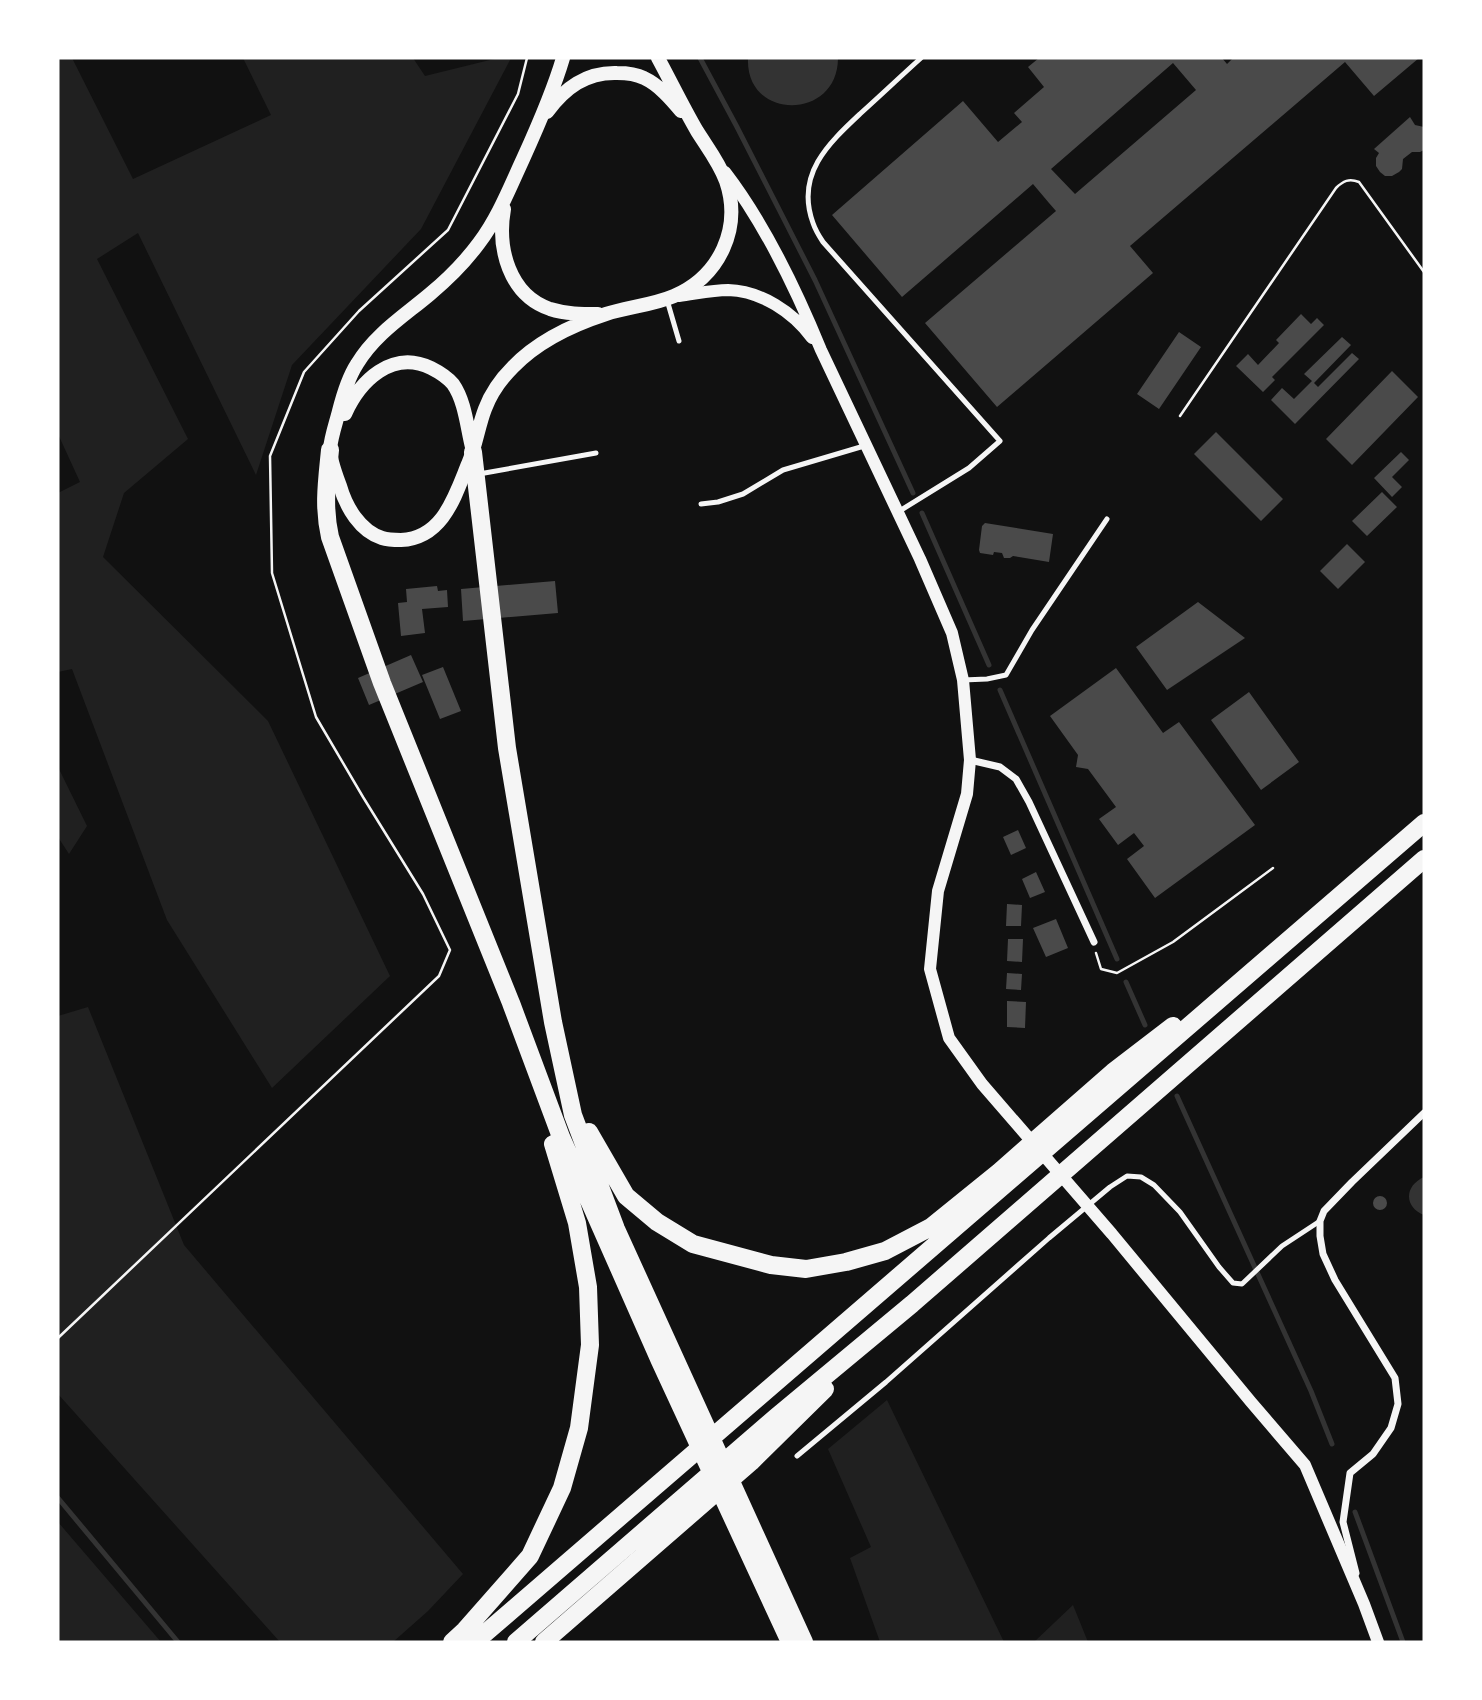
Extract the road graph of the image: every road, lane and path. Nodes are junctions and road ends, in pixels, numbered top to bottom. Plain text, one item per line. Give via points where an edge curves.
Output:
1 (527, 58) edge
2 (563, 58) edge
3 (658, 58) edge
4 (920, 58) edge
5 (539, 124) junction
6 (698, 131) junction
7 (718, 163) junction
8 (506, 198) junction
9 (1424, 272) edge
10 (669, 298) junction
11 (606, 314) junction
12 (679, 341) dead end
13 (821, 350) junction
14 (1180, 416) dead end
15 (331, 444) junction
16 (866, 446) junction
17 (473, 452) junction
18 (596, 453) dead end
19 (476, 475) junction
20 (701, 504) dead end
21 (898, 512) junction
22 (1107, 519) dead end
23 (963, 680) junction
24 (970, 760) junction
25 (1424, 823) edge
26 (1424, 859) edge
27 (1273, 868) dead end
28 (1334, 902) junction
29 (1094, 942) joint
30 (511, 1003) junction
31 (553, 1022) junction
32 (1424, 1113) edge
33 (1320, 1221) junction
34 (912, 1304) junction
35 (58, 1338) edge
36 (666, 1358) junction
37 (797, 1456) dead end
38 (755, 1550) junction
39 (1364, 1604) junction
40 (452, 1642) edge
41 (475, 1642) edge
42 (516, 1642) edge
43 (544, 1642) edge
44 (790, 1642) edge
45 (804, 1642) edge
46 (1378, 1642) edge

1 - 35 path via 518,94 448,230 359,311 304,372 270,456 272,573 316,717 423,894 450,950 439,976
2 - 5 main road
3 - 6 main road
4 - 21 lane via 818,158 808,201 822,242 1000,441 969,468
5 - 6 main road via 578,81 624,73 652,83
5 - 8 main road
6 - 7 main road
7 - 10 main road via 731,201 729,238 706,275
7 - 13 street via 766,237
8 - 11 main road via 501,224 503,252 519,286 547,308
8 - 15 main road via 467,258 386,329 356,365
9 - 14 path via 1359,182 1343,181
10 - 11 main road
10 - 12 lane
10 - 13 street via 715,290 759,297 797,321
11 - 17 main road via 546,340 510,369 485,407
13 - 16 street
15 - 17 main road via 352,399 367,380 387,367 411,363 440,372 453,385
15 - 17 main road via 348,508 370,531 394,540 414,538 436,525 451,505
15 - 30 highway via 325,508 330,537 382,683
16 - 20 lane via 783,471 743,494
16 - 21 street
17 - 19 highway
18 - 19 lane
19 - 31 highway via 507,748
21 - 23 street via 952,633
22 - 23 lane via 1006,676
23 - 24 street
24 - 29 street via 1000,767 1016,779
24 - 39 street via 967,794 939,891 930,969 949,1038 982,1084 1305,1465
25 - 28 highway
26 - 34 highway
27 - 29 path via 1172,942 1117,973 1101,969
28 - 31 highway via 1113,1072 931,1227 885,1251 806,1269 771,1265 693,1244 626,1196 591,1137
28 - 41 highway
30 - 36 highway via 561,1137
30 - 40 highway via 578,1223 588,1287 590,1345 579,1428 562,1488 530,1556
31 - 36 highway via 573,1115
32 - 33 street via 1324,1211
33 - 37 lane via 1282,1246 1242,1284 1233,1283 1154,1185 1127,1176
33 - 39 street via 1323,1254 1395,1378 1398,1404 1385,1437 1350,1473 1343,1522
34 - 42 highway
34 - 43 highway via 751,1462
36 - 38 highway
38 - 44 highway
38 - 45 highway
39 - 46 street

